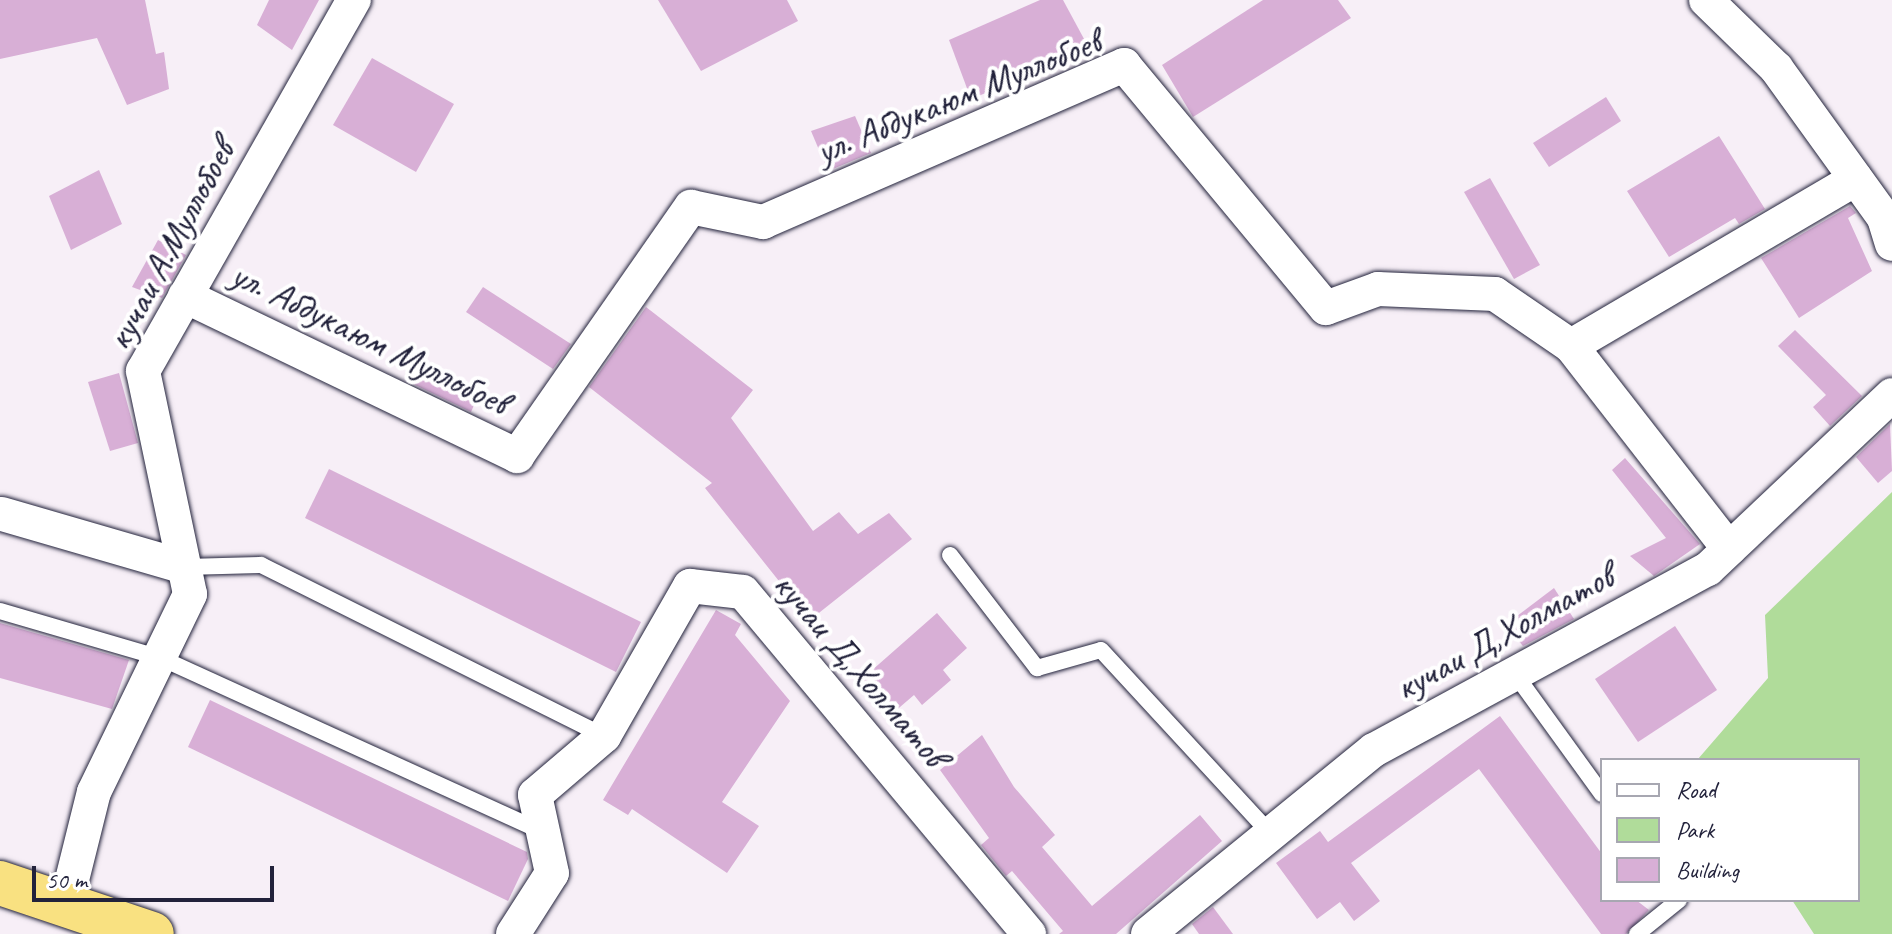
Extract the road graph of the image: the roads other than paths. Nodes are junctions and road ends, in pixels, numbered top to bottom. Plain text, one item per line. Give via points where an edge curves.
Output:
1 (354, 0) edge
2 (1706, 0) edge
3 (1856, 179) junction
4 (1892, 244) edge
5 (185, 296) junction
6 (1571, 346) junction
7 (1892, 395) edge
8 (2, 514) dead end
9 (1729, 549) junction
10 (950, 555) dead end
11 (187, 581) junction
12 (0, 611) edge
13 (161, 658) junction
14 (1515, 674) junction
15 (604, 736) junction
16 (1600, 791) edge
17 (543, 833) junction
18 (1271, 834) junction
19 (0, 883) edge
20 (1677, 902) edge
21 (66, 904) junction
22 (152, 934) edge
23 (513, 934) edge
24 (1029, 934) edge
25 (1148, 934) edge
26 (1637, 934) edge

1 - 5 street, кучаи А.Муллобоев
2 - 3 street via 1776,68
3 - 4 street via 1884,218
3 - 6 street
5 - 6 street, ул. Абдукаюм Муллобоев via 517,456 691,207 763,222 1124,65 1326,308 1378,289 1495,294
5 - 11 street, кучаи А.Муллобоев via 143,371
6 - 9 street
7 - 9 street, кучаи Д,Холматов
8 - 11 street
9 - 14 street, кучаи Д,Холматов via 1708,569
10 - 18 lane via 1037,668 1101,650
11 - 13 street
11 - 15 lane via 261,565
12 - 13 lane
13 - 17 lane
13 - 21 street via 94,792
14 - 16 lane
14 - 18 street, кучаи Д,Холматов via 1374,750
15 - 17 street via 535,795
15 - 24 street, кучаи Д,Холматов via 690,586 743,592
17 - 23 street via 552,873
18 - 25 street, кучаи Д,Холматов
19 - 21 highway
20 - 26 lane
21 - 22 highway

